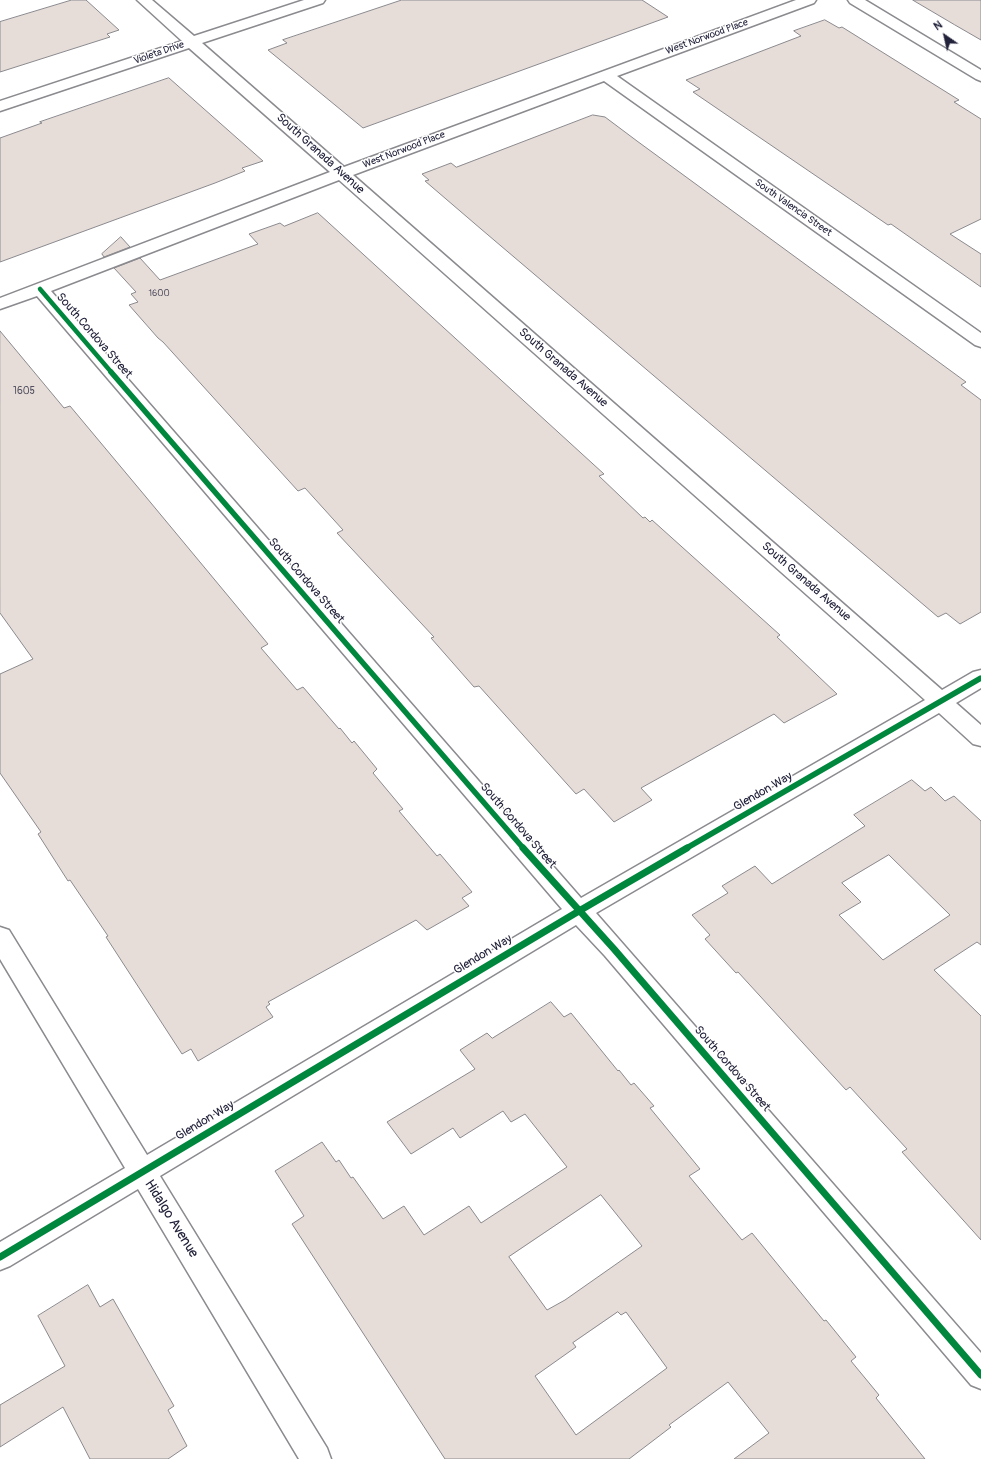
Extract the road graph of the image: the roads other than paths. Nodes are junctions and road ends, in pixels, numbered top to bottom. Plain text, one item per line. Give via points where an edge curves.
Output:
1 (144, 0) edge
2 (318, 0) edge
3 (809, 0) edge
4 (855, 0) edge
5 (193, 42) junction
6 (605, 75) junction
7 (981, 76) edge
8 (0, 106) edge
9 (343, 174) junction
10 (40, 289) junction
11 (0, 304) edge
12 (981, 341) edge
13 (981, 678) edge
14 (941, 702) junction
15 (981, 738) edge
16 (579, 911) junction
17 (0, 937) edge
18 (142, 1172) junction
19 (0, 1257) edge
20 (981, 1375) edge
21 (316, 1459) edge

1 - 5 street, South Granada Avenue
2 - 5 street, Violeta Drive
3 - 6 street, West Norwood Place
4 - 7 street
5 - 8 street, Violeta Drive
5 - 9 street, South Granada Avenue
6 - 9 street, West Norwood Place
6 - 12 street, South Valencia Street
9 - 10 street, West Norwood Place
9 - 14 street, South Granada Avenue
10 - 11 street, West Norwood Place
10 - 16 street, South Cordova Street
13 - 14 street, Glendon Way
14 - 15 street, South Granada Avenue
14 - 16 street, Glendon Way
16 - 18 street, Glendon Way
16 - 20 street, South Cordova Street
17 - 18 street, Hidalgo Avenue
18 - 19 street, Glendon Way
18 - 21 street, Hidalgo Avenue

